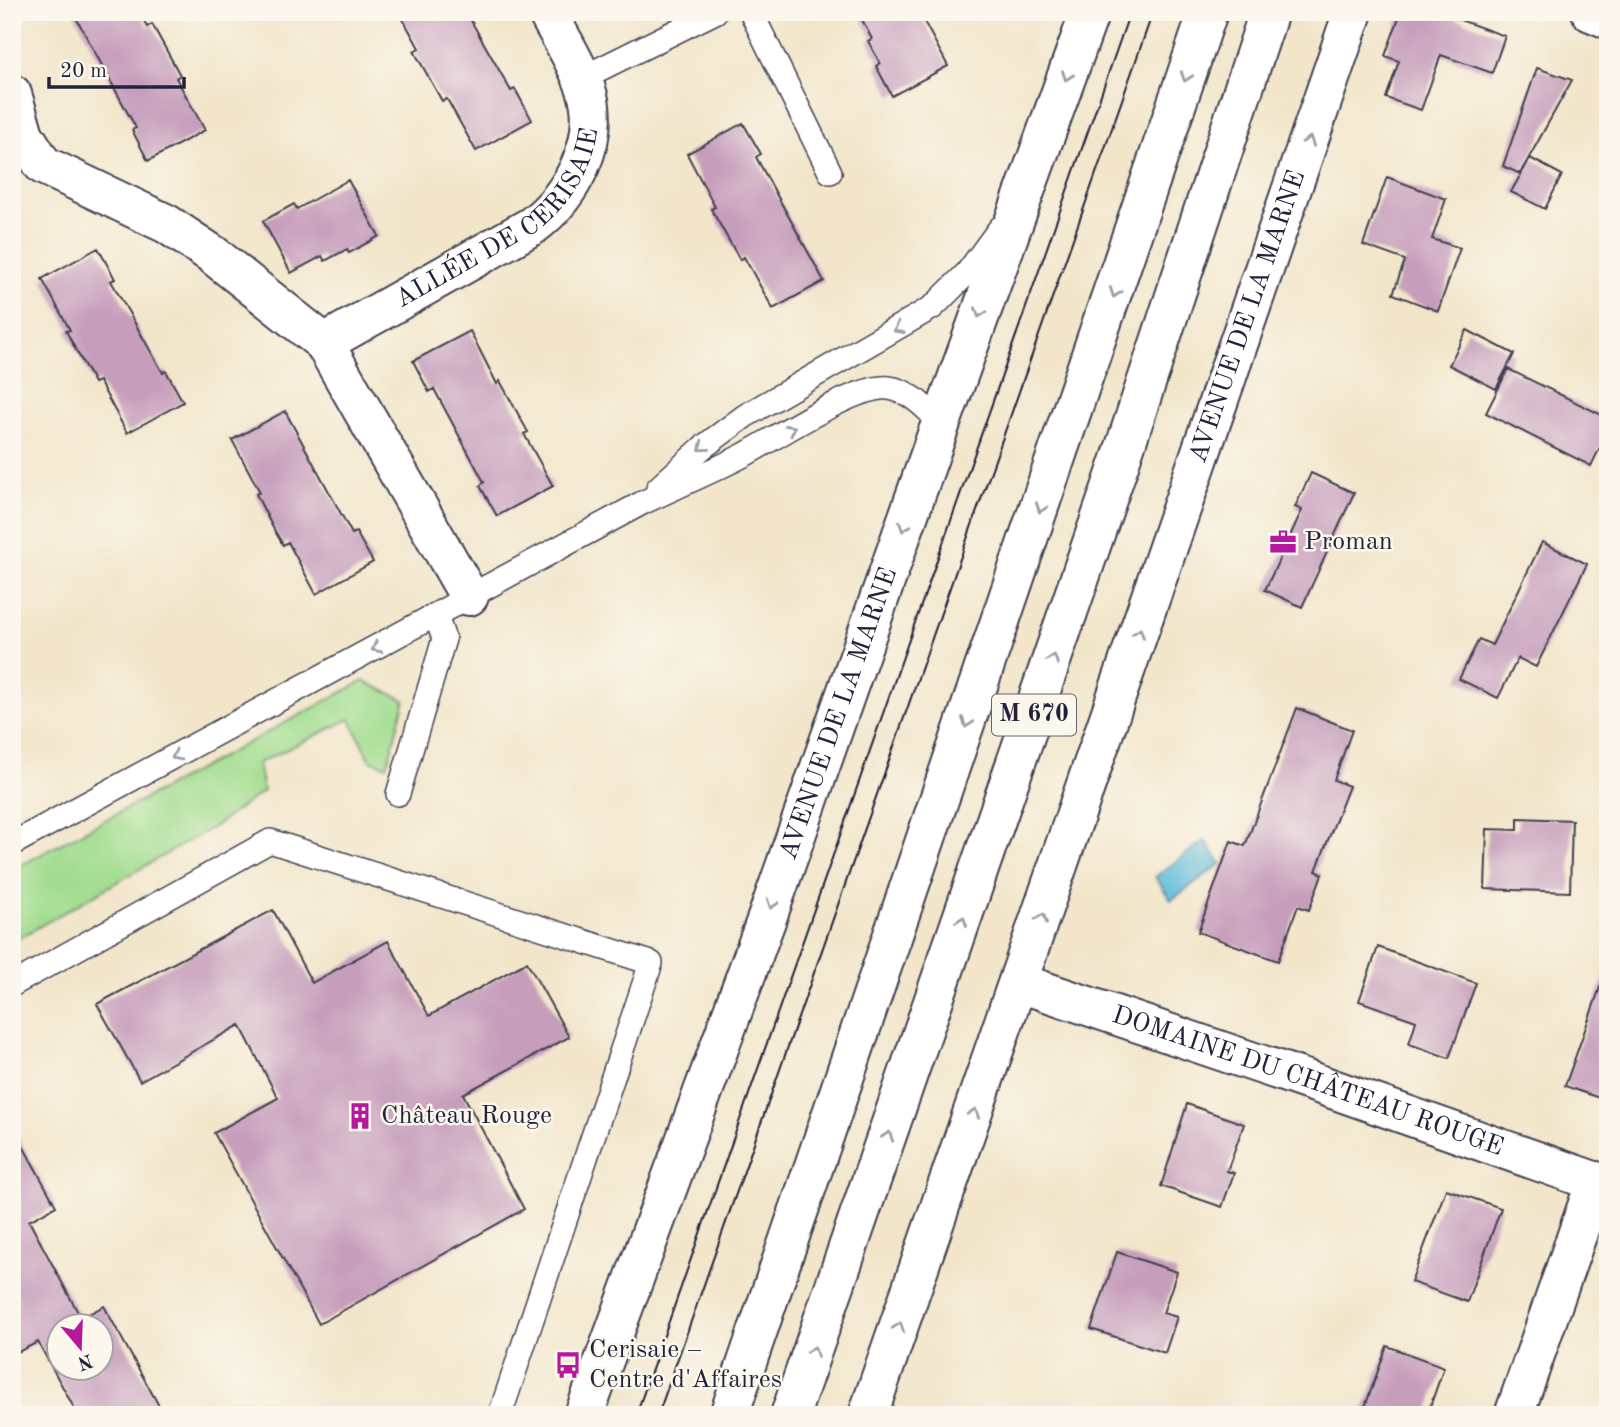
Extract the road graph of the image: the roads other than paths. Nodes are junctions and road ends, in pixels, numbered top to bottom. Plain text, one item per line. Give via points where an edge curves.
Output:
1 (547, 12) edge
2 (715, 12) edge
3 (751, 12) edge
4 (1090, 12) edge
5 (1208, 12) edge
6 (1269, 12) edge
7 (1353, 12) edge
8 (1591, 12) edge
9 (1608, 19) edge
10 (582, 78) junction
11 (12, 94) edge
12 (830, 172) dead end
13 (1025, 191) junction
14 (324, 343) junction
15 (940, 423) junction
16 (642, 503) junction
17 (469, 596) junction
18 (436, 616) junction
19 (398, 794) dead end
20 (12, 844) edge
21 (21, 980) edge
22 (1020, 983) junction
23 (1602, 1183) edge
24 (500, 1415) edge
25 (584, 1415) edge
26 (729, 1415) edge
27 (790, 1415) edge
28 (868, 1415) edge
29 (1514, 1415) edge

1 - 10 street, ALLÉE DE CERISAIE
2 - 10 lane
3 - 12 lane
4 -> 13 street, AVENUE DE LA MARNE
5 -> 26 street, M 670
27 -> 6 street, M 670 via 1110,492
22 -> 7 street, AVENUE DE LA MARNE
8 - 9 street
10 - 14 street, ALLÉE DE CERISAIE via 590,112 585,152 577,174 550,213
11 - 14 street via 24,135 43,165 167,224
13 -> 15 street, AVENUE DE LA MARNE
13 -> 16 lane via 967,273 933,307 745,416
14 - 17 street
16 -> 15 lane via 870,389 906,393
15 -> 25 street, AVENUE DE LA MARNE via 767,918
16 - 17 lane
17 - 18 lane
18 - 19 lane via 444,639
18 -> 20 lane
21 - 24 lane via 270,841 651,963
22 - 23 street, DOMAINE DU CHÂTEAU ROUGE
28 -> 22 street, AVENUE DE LA MARNE
23 - 29 street, DOMAINE DU CHÂTEAU ROUGE

